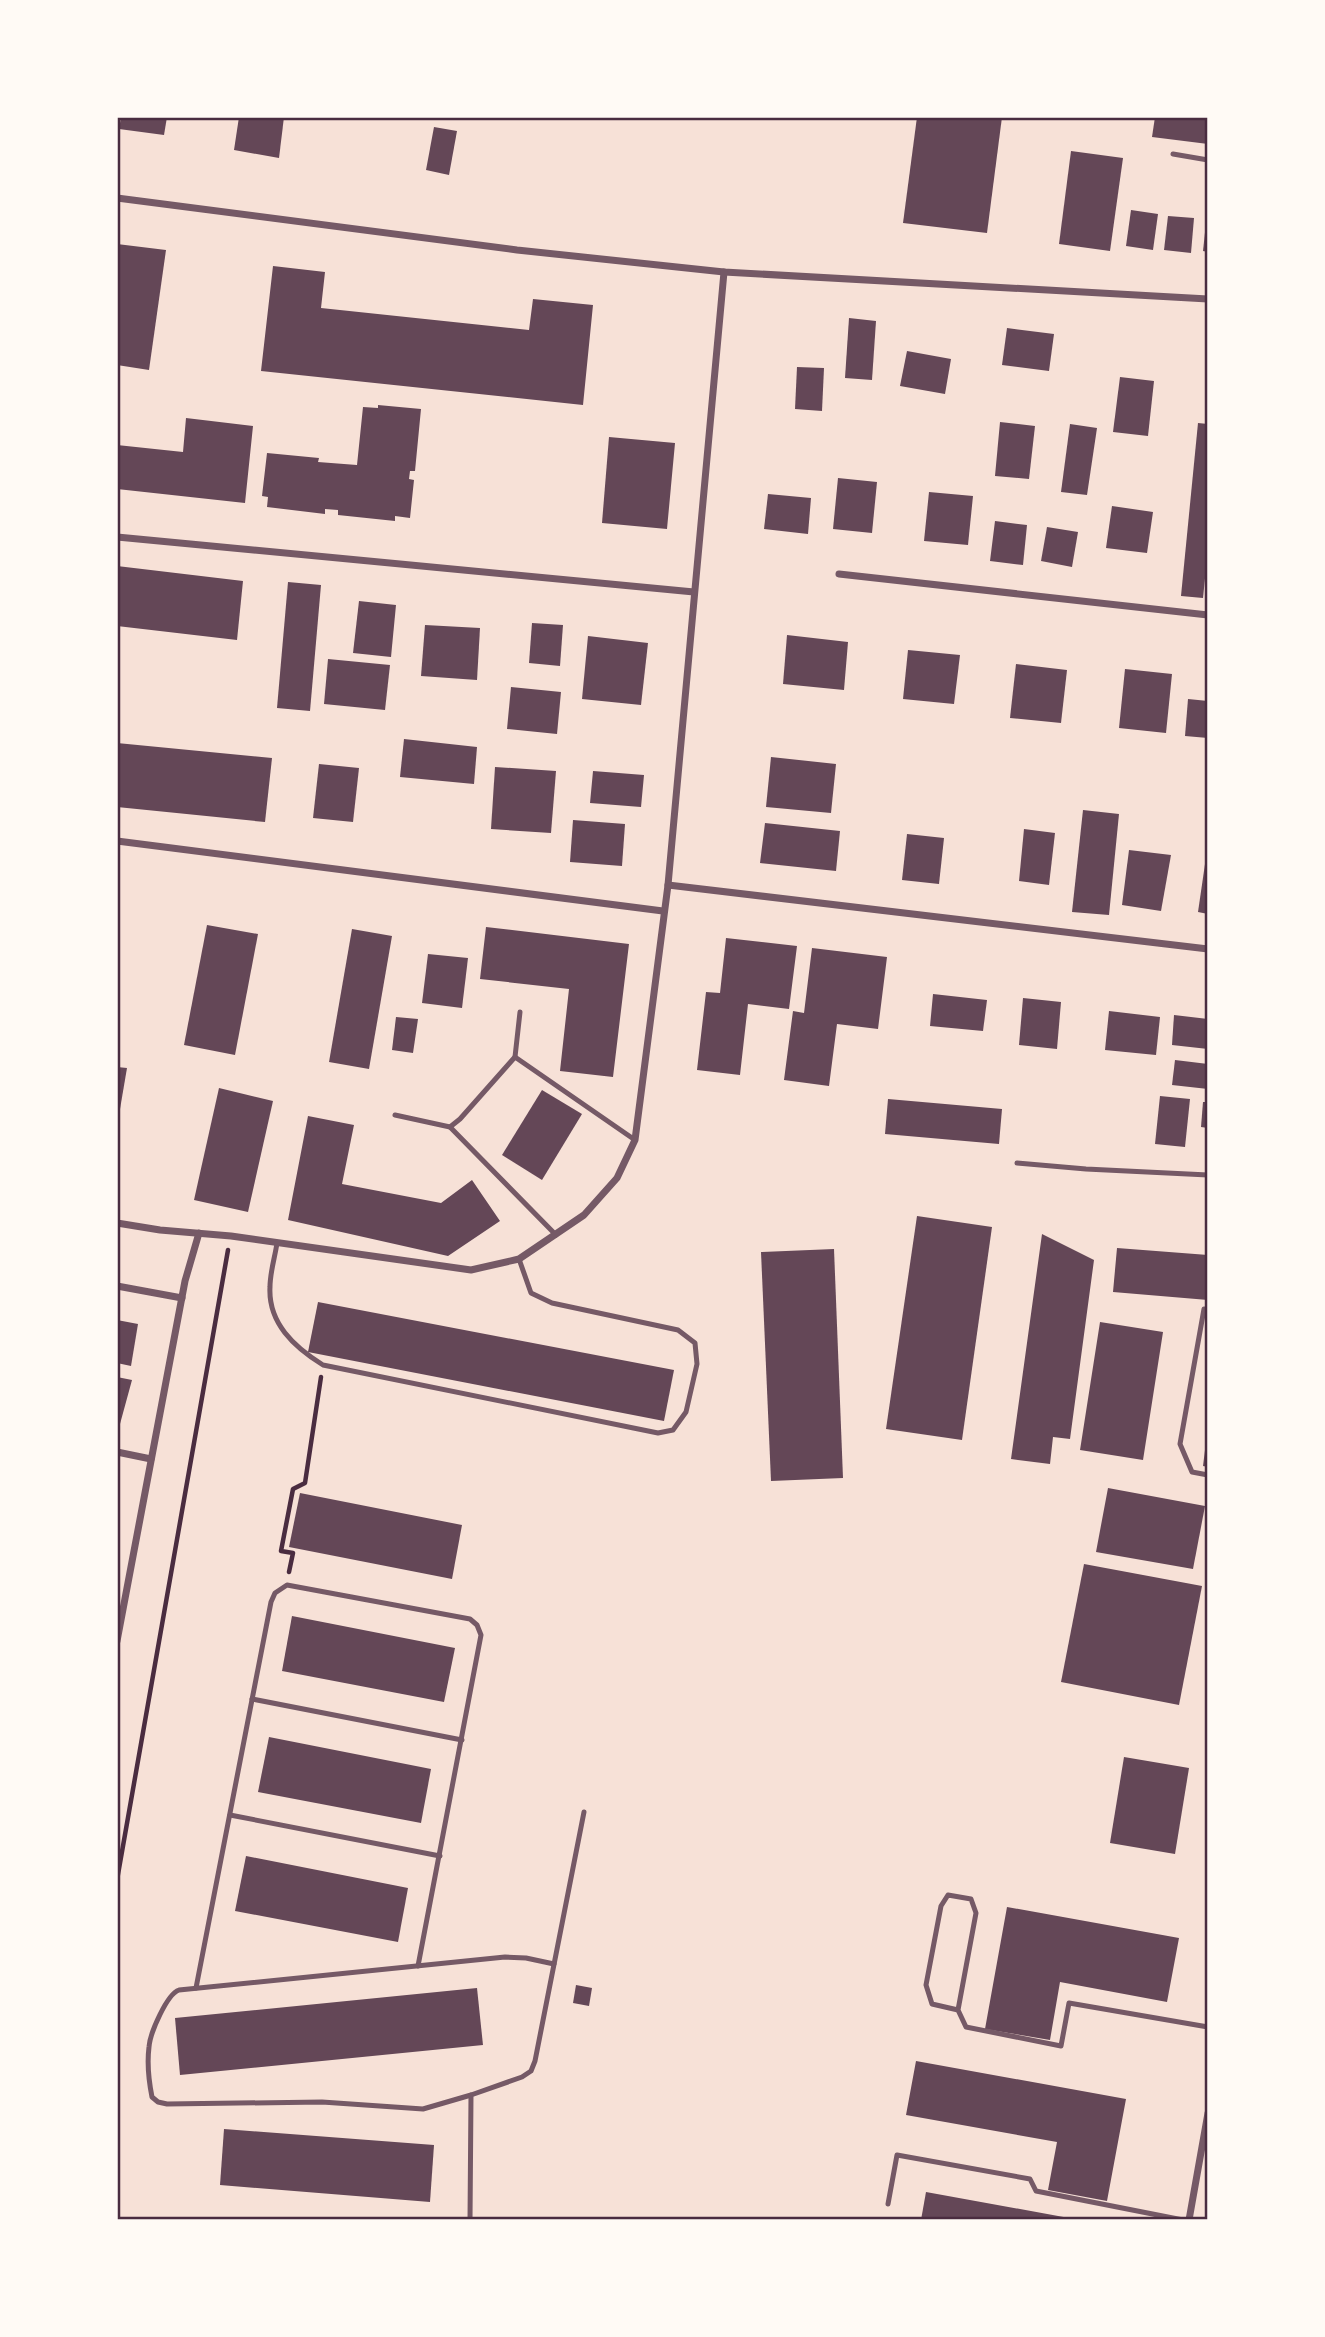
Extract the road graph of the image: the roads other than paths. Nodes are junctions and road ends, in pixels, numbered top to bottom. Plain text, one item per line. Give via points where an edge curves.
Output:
1 (1173, 155) dead end
2 (1208, 160) edge
3 (117, 198) edge
4 (724, 272) junction
5 (1208, 299) edge
6 (117, 537) edge
7 (839, 574) dead end
8 (694, 592) junction
9 (1208, 615) edge
10 (117, 841) edge
11 (668, 885) junction
12 (663, 911) junction
13 (1208, 949) edge
14 (520, 1012) dead end
15 (514, 1057) junction
16 (395, 1115) dead end
17 (450, 1127) junction
18 (635, 1140) junction
19 (1017, 1163) dead end
20 (1208, 1175) edge
21 (117, 1223) edge
22 (199, 1233) junction
23 (556, 1236) junction
24 (278, 1243) junction
25 (520, 1259) junction
26 (117, 1286) edge
27 (181, 1298) junction
28 (1204, 1309) dead end
29 (117, 1452) edge
30 (151, 1459) junction
31 (1208, 1475) edge
32 (117, 1641) edge
33 (252, 1699) junction
34 (462, 1740) junction
35 (584, 1811) dead end
36 (230, 1815) junction
37 (440, 1856) junction
38 (554, 1964) junction
39 (418, 1966) junction
40 (196, 1988) junction
41 (958, 2010) junction
42 (1208, 2027) edge
43 (471, 2095) junction
44 (1208, 2113) edge
45 (1206, 2134) edge
46 (888, 2204) dead end
47 (470, 2220) edge
48 (1183, 2220) edge
49 (1189, 2220) edge

1 - 2 lane
3 - 4 street
4 - 5 street
4 - 8 street
6 - 8 street
7 - 9 street
8 - 11 street
10 - 12 street
11 - 12 street
11 - 13 street
12 - 18 street
14 - 15 lane
15 - 17 lane
15 - 18 lane
16 - 17 lane
17 - 23 lane
18 - 23 street via 617,1178 584,1215
19 - 20 lane
21 - 22 street
22 - 24 street
22 - 27 street
23 - 25 street
24 - 25 street via 471,1270
24 - 25 lane via 270,1288 273,1312 283,1333 323,1366 657,1433 673,1430 686,1412 697,1364 695,1343 678,1330 552,1304 531,1293
26 - 27 street
27 - 30 street
28 - 31 lane via 1181,1444 1192,1472
29 - 30 street
30 - 32 street
33 - 34 lane
33 - 34 lane via 271,1602 287,1585 470,1619 477,1625 481,1646
33 - 36 lane
34 - 37 lane
35 - 38 lane
36 - 37 lane
36 - 40 lane
37 - 39 lane
38 - 39 lane via 505,1957
38 - 43 lane via 531,2071
39 - 40 lane
40 - 43 lane via 172,1992 149,2044 150,2090 158,2102 322,2102 423,2109
41 - 41 lane via 975,1913 971,1899 948,1895 941,1906 926,1986 932,2004
41 - 42 lane via 966,2027 1061,2046 1069,2003
43 - 47 lane
44 - 45 street
45 - 49 street
46 - 48 lane via 897,2155 1030,2179 1036,2191

